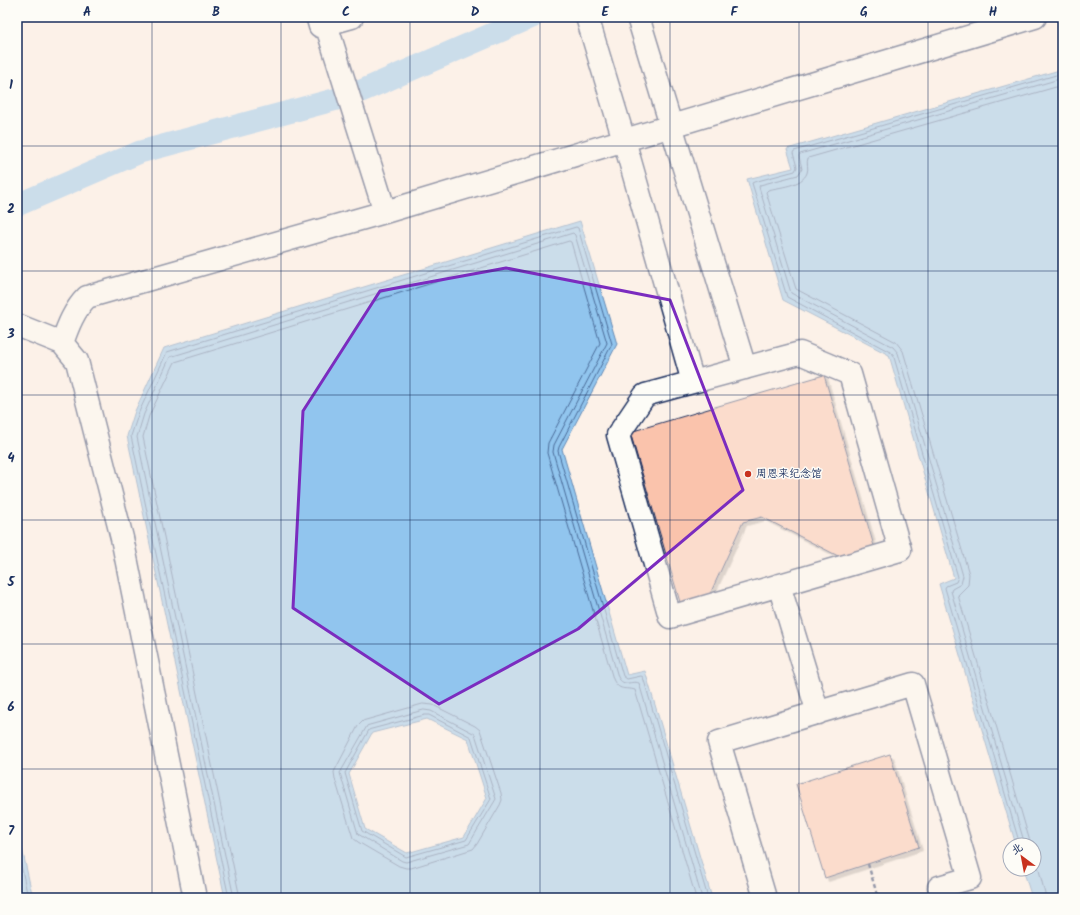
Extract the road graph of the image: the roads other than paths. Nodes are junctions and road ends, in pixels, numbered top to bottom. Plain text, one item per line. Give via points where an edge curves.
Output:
1 (352, 17) edge
2 (587, 17) edge
3 (638, 17) edge
4 (1034, 17) edge
5 (322, 21) edge
6 (671, 126) junction
7 (624, 140) junction
8 (385, 212) junction
9 (17, 325) edge
10 (62, 343) junction
11 (745, 368) junction
12 (693, 382) junction
13 (779, 585) junction
14 (818, 713) junction
15 (195, 898) edge
16 (765, 898) edge
17 (943, 898) edge

1 - 5 street
2 - 7 street
3 - 6 street
4 - 6 street
5 - 8 street via 334,49
6 - 7 street
6 - 11 street
7 - 8 street
7 - 12 street
8 - 10 street via 87,296 78,307
9 - 10 street
10 - 15 street via 77,361 122,538
11 - 12 street
11 - 13 street via 800,353 850,374 900,550
12 - 13 street via 645,395 618,435 670,617
13 - 14 street
14 - 16 street via 719,742
14 - 17 street via 913,684 970,878 940,887

